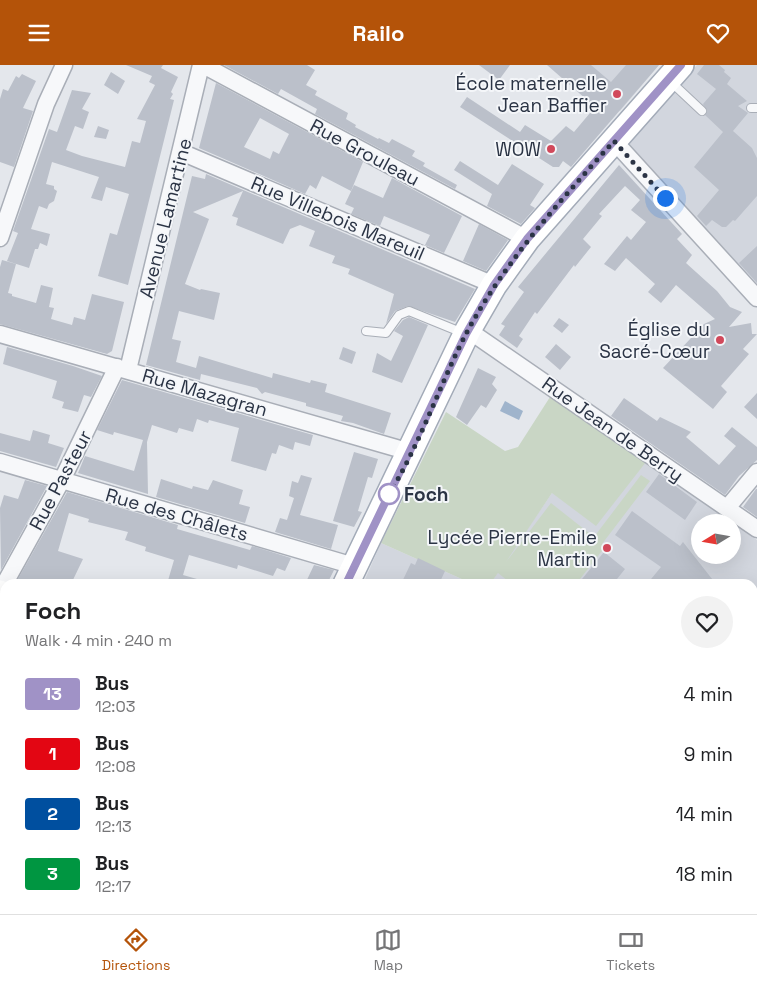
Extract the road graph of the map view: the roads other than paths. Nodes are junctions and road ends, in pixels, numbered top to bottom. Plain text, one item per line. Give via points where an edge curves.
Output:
1 (202, 65) edge
2 (61, 66) edge
3 (675, 72) edge
4 (702, 111) dead end
5 (614, 141) junction
6 (181, 152) junction
7 (0, 238) edge
8 (527, 239) junction
9 (494, 285) junction
10 (757, 298) edge
11 (366, 331) dead end
12 (467, 332) junction
13 (0, 334) edge
14 (123, 369) junction
15 (410, 452) junction
16 (0, 462) edge
17 (757, 472) edge
18 (62, 480) junction
19 (727, 508) junction
20 (757, 529) edge
21 (350, 575) edge
22 (7, 579) edge

1 - 6 street, Avenue Lamartine
1 - 8 street, Rue Grouleau
2 - 7 street
3 - 4 lane
3 - 5 main road
5 - 8 main road
5 - 10 street
6 - 9 street, Rue Villebois Mareuil
6 - 14 street, Avenue Lamartine
8 - 9 main road
9 - 12 main road
11 - 12 lane via 386,333 399,315 409,311
12 - 15 main road
12 - 19 street, Rue Jean de Berry
13 - 14 street, Rue Mazagran
14 - 15 street, Rue Mazagran
14 - 18 street, Rue Pasteur
15 - 21 main road
16 - 18 street, Rue des Châlets
17 - 19 street
18 - 21 street, Rue des Châlets
18 - 22 street, Rue Pasteur
19 - 20 street, Rue Jean de Berry

